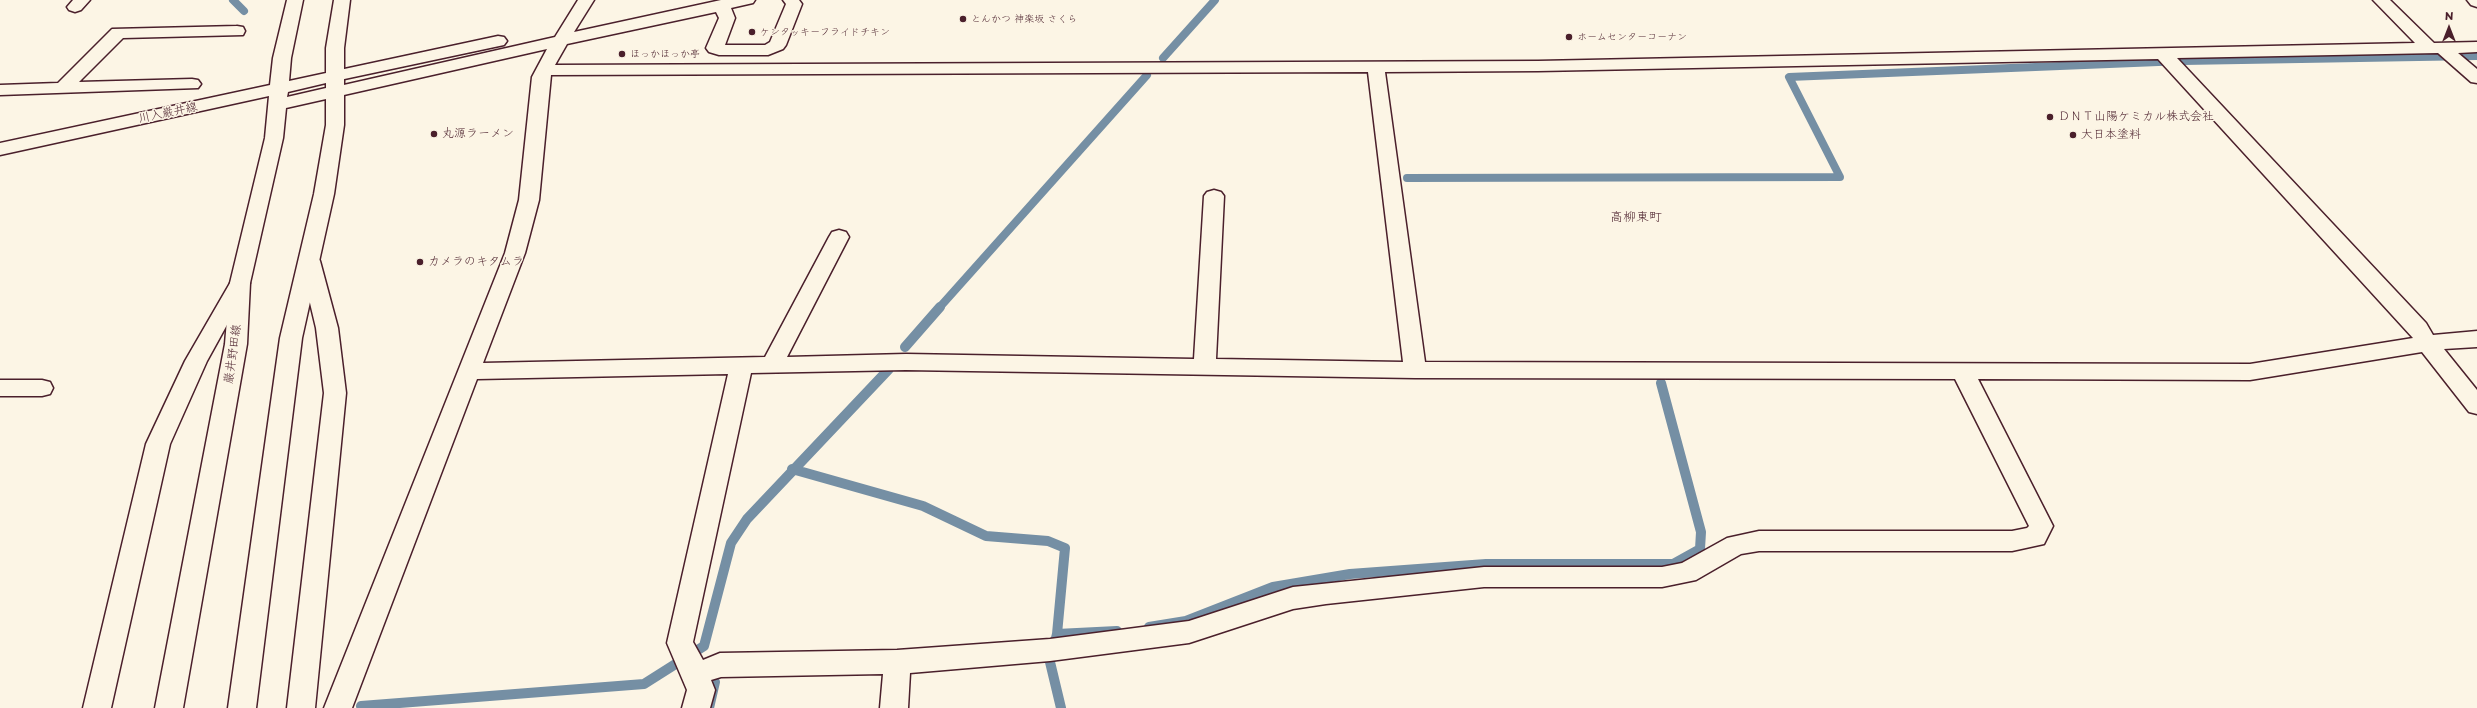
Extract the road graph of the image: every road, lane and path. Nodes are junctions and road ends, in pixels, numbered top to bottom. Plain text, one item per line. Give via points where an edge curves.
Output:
1 (295, 0) edge
2 (342, 0) edge
3 (586, 0) edge
4 (683, 0) edge
5 (747, 0) edge
6 (791, 0) edge
7 (2381, 0) edge
8 (721, 5) junction
9 (237, 31) dead end
10 (565, 34) junction
11 (2477, 47) edge
12 (2443, 51) junction
13 (2168, 60) junction
14 (1376, 67) junction
15 (543, 70) junction
16 (2477, 78) edge
17 (192, 84) dead end
18 (335, 84) junction
19 (63, 88) junction
20 (0, 90) edge
21 (278, 96) junction
22 (0, 149) edge
23 (0, 164) edge
24 (1214, 196) dead end
25 (839, 237) dead end
26 (310, 260) junction
27 (240, 283) junction
28 (2477, 339) edge
29 (2427, 344) junction
30 (772, 365) junction
31 (741, 366) junction
32 (1205, 367) junction
33 (1415, 370) junction
34 (1962, 370) junction
35 (468, 371) junction
36 (0, 388) edge
37 (42, 388) dead end
38 (2477, 406) edge
39 (897, 662) junction
40 (697, 665) junction
41 (97, 708) edge
42 (169, 708) edge
43 (242, 708) edge
44 (301, 708) edge
45 (338, 708) edge
46 (696, 708) edge
47 (894, 708) edge

1 - 21 street, 巌井野田線 via 282,58
2 - 18 street via 335,48
3 - 10 street
4 - 10 street
5 - 8 street
6 - 8 street via 794,4 777,45 768,50 714,48 727,18
7 - 12 street
8 - 10 street
9 - 19 street via 118,33
10 - 15 street
10 - 18 street, 川入巌井線
11 - 12 street
12 - 13 street
12 - 16 street
13 - 14 street
13 - 29 street via 2418,328
14 - 15 street
14 - 33 street
15 - 35 street via 529,200 520,238
17 - 19 street
18 - 21 street, 川入巌井線
18 - 26 street via 335,125
19 - 20 street
21 - 22 street, 川入巌井線
21 - 23 street, 川入巌井線
21 - 27 street, 巌井野田線 via 274,138
24 - 32 street
25 - 30 street
26 - 43 street via 291,338
26 - 44 street via 327,328 335,393
27 - 41 street via 196,361 158,444
27 - 42 street, 巌井野田線 via 236,344
28 - 29 street
29 - 34 street via 2250,372
29 - 38 street
30 - 31 street
30 - 32 street via 906,362
31 - 35 street
31 - 40 street via 680,643
32 - 33 street
33 - 34 street
34 - 39 street via 2041,526 2035,537 2012,541 1759,540 1736,545 1687,573 1662,577 1484,577 1326,593 1293,598 1189,632 1053,649
35 - 45 street
36 - 37 street
39 - 40 street
39 - 47 street
40 - 46 street via 701,690

